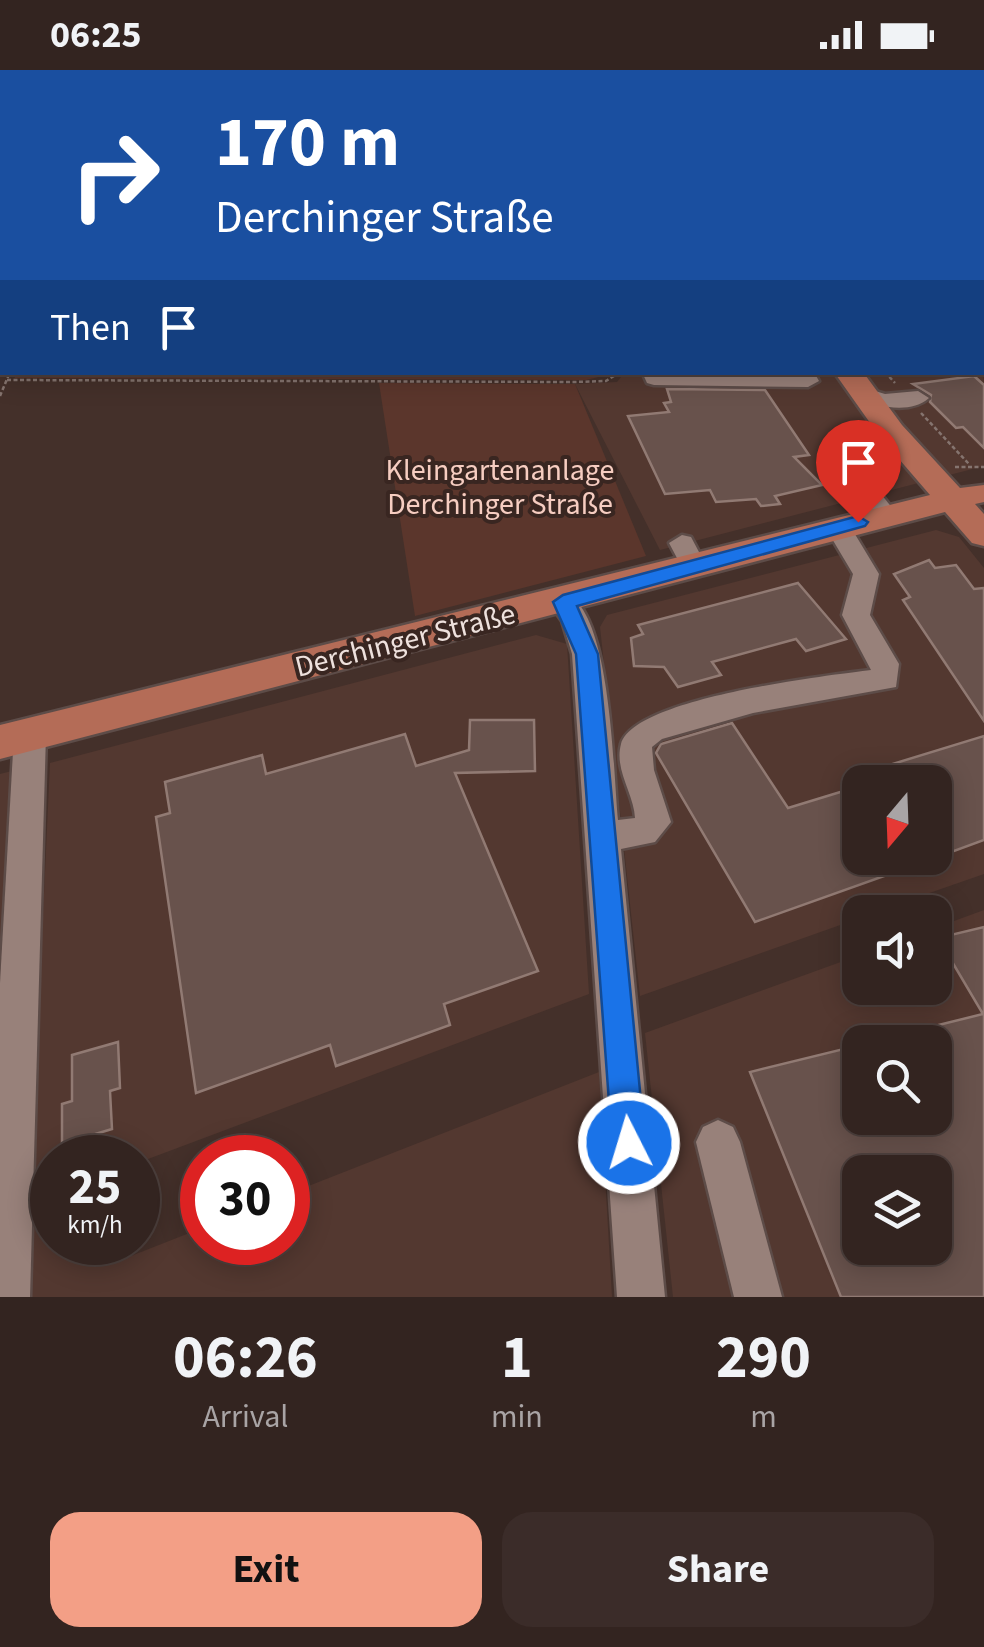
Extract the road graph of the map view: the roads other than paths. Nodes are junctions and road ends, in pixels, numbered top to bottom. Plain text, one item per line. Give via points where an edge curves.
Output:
1 (653, 375) edge
2 (805, 377) edge
3 (880, 386) edge
4 (850, 470) dead end
5 (975, 483) edge
6 (884, 516) junction
7 (838, 527) junction
8 (984, 535) edge
9 (563, 602) junction
10 (15, 738) edge
11 (602, 836) junction
12 (718, 1142) dead end
13 (6, 1297) edge
14 (641, 1297) edge
15 (758, 1297) edge

1 - 2 street
2 - 3 street
3 - 5 main road
4 - 6 street
5 - 6 main road, Derchinger Straße
5 - 8 main road
6 - 7 main road, Derchinger Straße
7 - 9 main road, Derchinger Straße via 688,555
7 - 11 street via 866,574 857,620 886,665 885,679 706,710 650,728 636,744 636,758 654,822 643,832
9 - 10 main road, Derchinger Straße
9 - 11 street via 587,654
10 - 13 street
11 - 14 street
12 - 15 street

